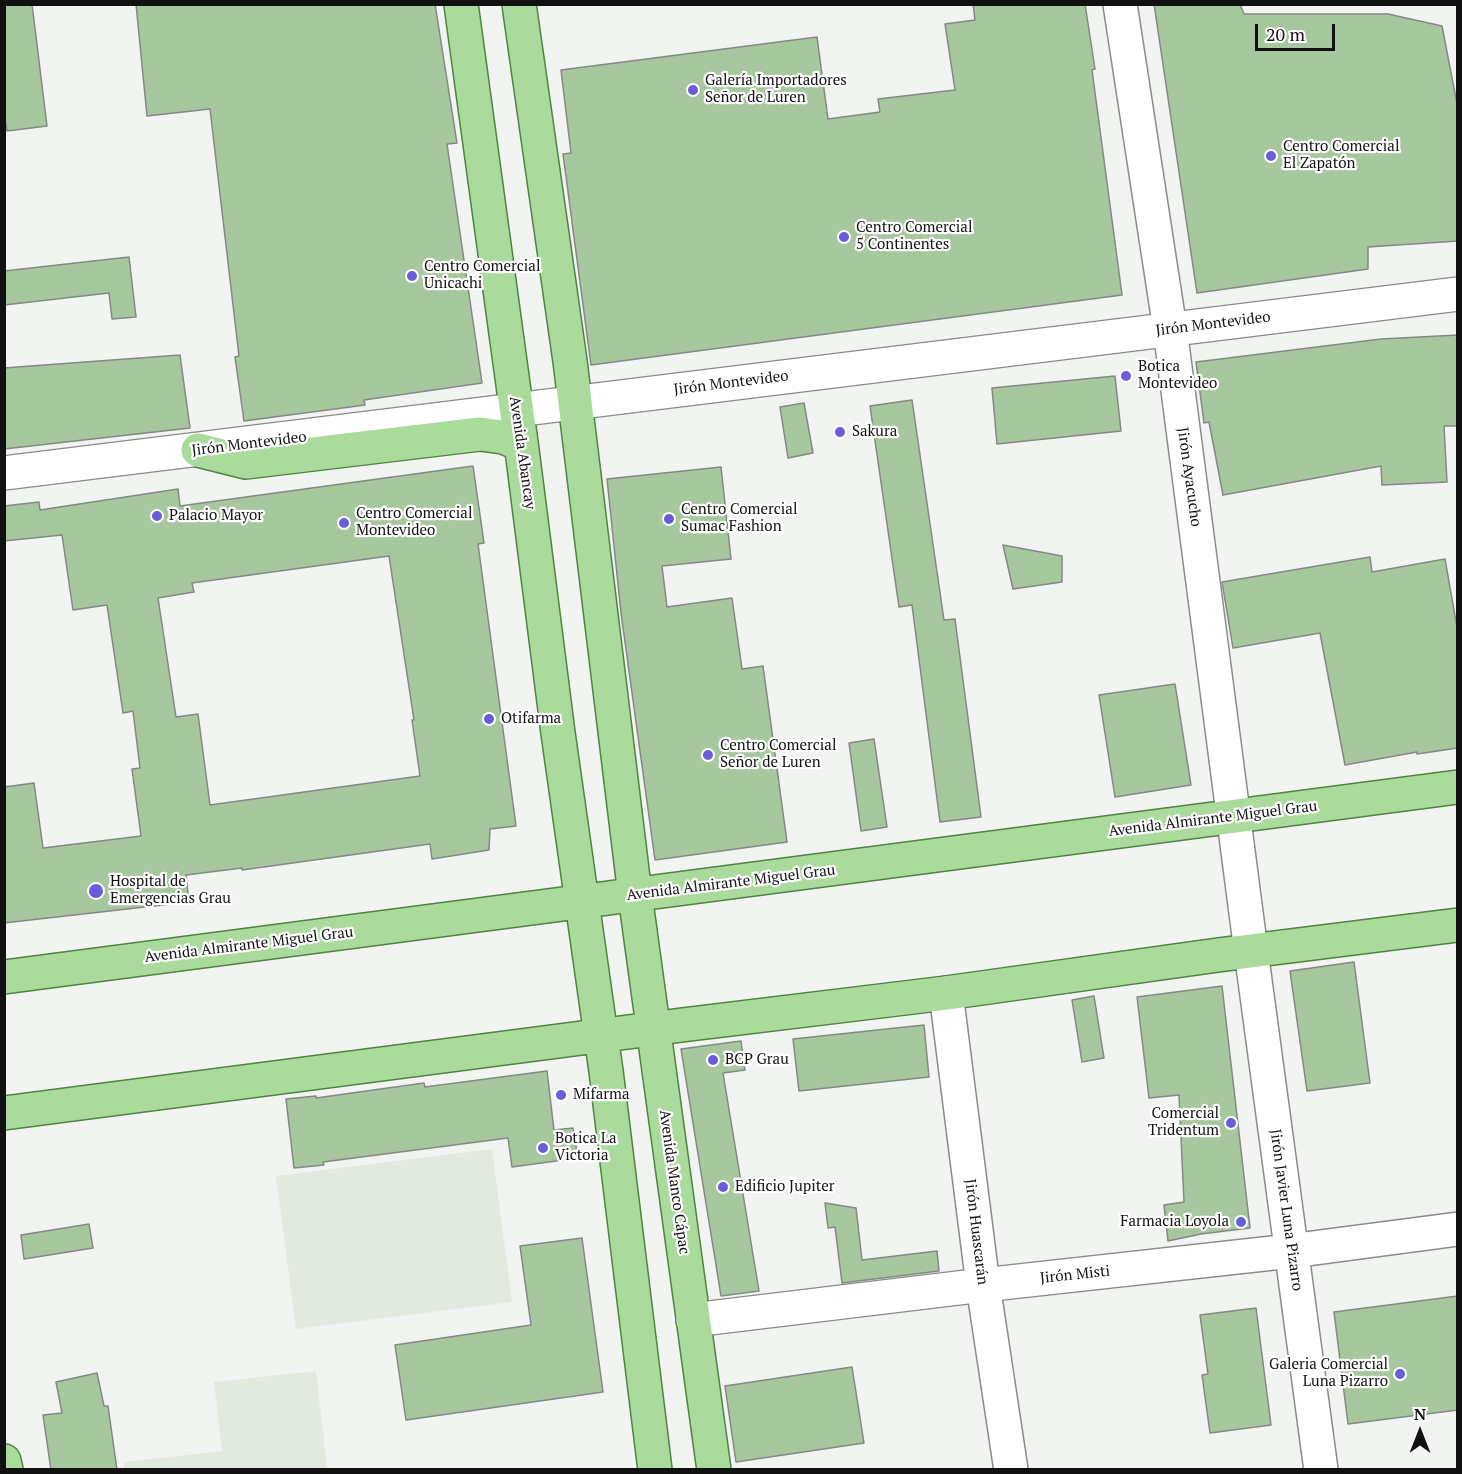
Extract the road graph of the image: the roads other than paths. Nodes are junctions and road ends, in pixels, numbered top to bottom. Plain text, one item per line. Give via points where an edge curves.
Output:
1 (461, 4) edge
2 (519, 4) edge
3 (1120, 4) edge
4 (1458, 294) edge
5 (1170, 329) junction
6 (575, 402) junction
7 (516, 410) junction
8 (521, 444) junction
9 (198, 450) junction
10 (4, 473) edge
11 (1458, 787) edge
12 (1235, 822) junction
13 (636, 901) junction
14 (583, 908) junction
15 (1458, 925) edge
16 (1249, 940) junction
17 (4, 977) edge
18 (946, 993) junction
19 (651, 1015) junction
20 (598, 1022) junction
21 (4, 1113) edge
22 (1458, 1229) edge
23 (1291, 1251) junction
24 (983, 1285) junction
25 (693, 1320) junction
26 (4, 1461) edge
27 (6, 1470) edge
28 (656, 1470) edge
29 (714, 1470) edge
30 (1011, 1470) edge
31 (1322, 1470) edge

1 - 7 main road, Avenida Abancay
2 - 6 main road
3 - 5 street, Jirón Ayacucho
4 - 5 street, Jirón Montevideo
5 - 6 street, Jirón Montevideo
5 - 12 street, Jirón Ayacucho
6 - 7 street, Jirón Montevideo
6 - 13 main road
7 - 8 main road, Avenida Abancay
7 - 9 street, Jirón Montevideo
8 - 9 main road via 480,434 246,462
8 - 14 main road, Avenida Abancay
9 - 10 street, Jirón Montevideo
11 - 12 main road, Avenida Almirante Miguel Grau
12 - 13 main road, Avenida Almirante Miguel Grau
12 - 16 street, Jirón Ayacucho
13 - 14 main road, Avenida Almirante Miguel Grau
13 - 19 main road, Avenida Manco Cápac
14 - 17 main road, Avenida Almirante Miguel Grau
14 - 20 main road
15 - 16 main road
16 - 18 main road
16 - 23 street, Jirón Javier Luna Pizarro
18 - 19 main road
18 - 24 street, Jirón Huascarán
19 - 20 main road
19 - 25 main road, Avenida Manco Cápac
20 - 21 main road
20 - 28 main road
22 - 23 street, Jirón Misti
23 - 24 street, Jirón Misti
23 - 31 street, Jirón Javier Luna Pizarro
24 - 25 street, Jirón Misti
24 - 30 street, Jirón Huascarán
25 - 29 main road, Avenida Manco Cápac
26 - 27 main road

